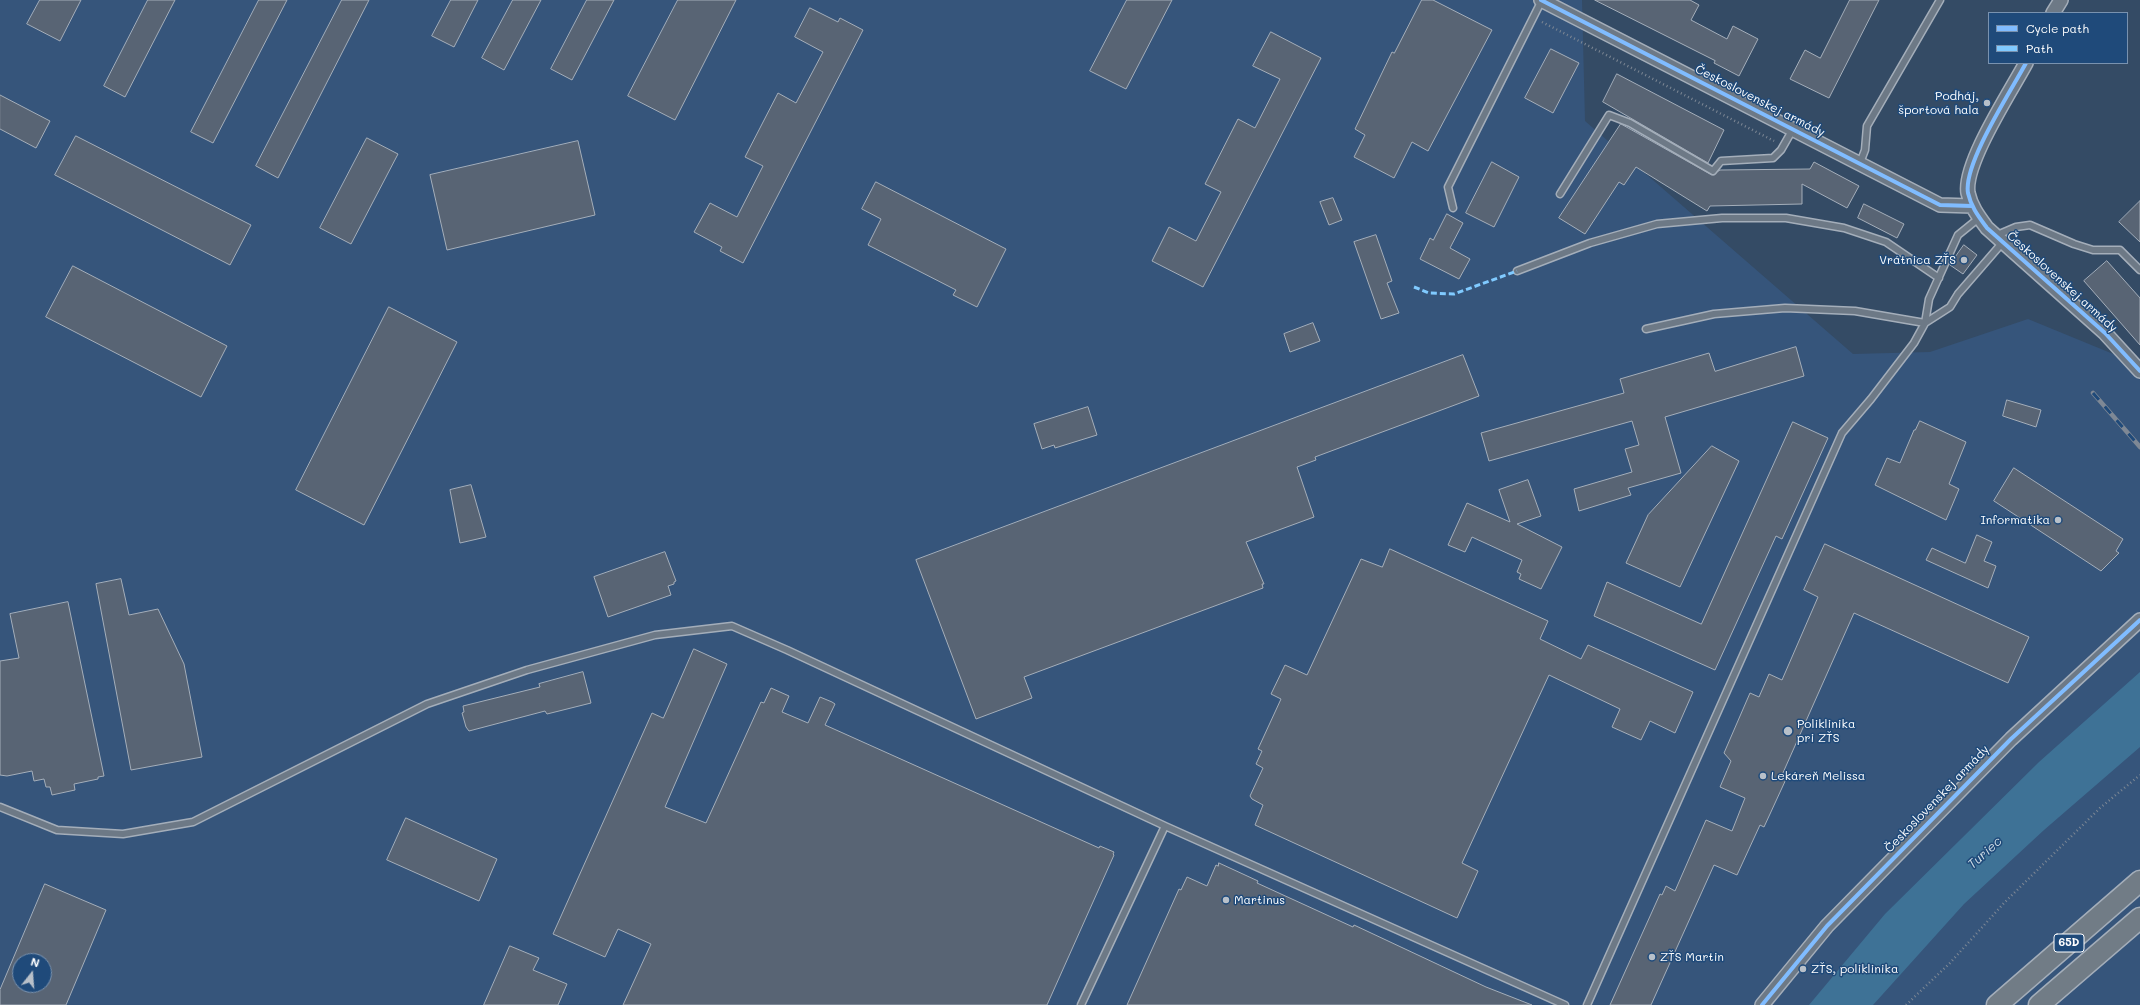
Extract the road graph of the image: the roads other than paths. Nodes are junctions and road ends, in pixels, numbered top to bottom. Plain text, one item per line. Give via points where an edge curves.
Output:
1 (1542, 0) edge
2 (1940, 0) edge
3 (2061, 0) edge
4 (2054, 12) edge
5 (2025, 64) edge
6 (1793, 129) junction
7 (1860, 164) junction
8 (1560, 194) dead end
9 (1453, 208) dead end
10 (1976, 212) junction
11 (1999, 239) junction
12 (2140, 270) edge
13 (1517, 271) dead end
14 (1939, 278) junction
15 (1925, 323) junction
16 (1646, 329) dead end
17 (2140, 371) edge
18 (2140, 620) edge
19 (0, 807) edge
20 (1165, 826) junction
21 (2140, 881) edge
22 (2140, 918) edge
23 (1081, 1005) edge
24 (1565, 1005) edge
25 (1587, 1005) edge
26 (1762, 1005) edge
27 (1997, 1005) edge
28 (2039, 1005) edge

1 - 6 street, Československej armády
1 - 9 lane via 1448,187
2 - 7 lane via 1867,126 1865,150
3 - 4 street
5 - 10 street via 1971,168 1968,192
6 - 7 street, Československej armády
6 - 8 lane via 1781,150 1773,158 1721,161 1713,171 1630,123 1609,115
7 - 10 street, Československej armády via 1940,205
10 - 11 street, Československej armády
10 - 14 lane via 1958,235
11 - 12 lane via 2030,225 2094,250 2120,250
11 - 15 lane via 1950,307
11 - 17 street, Československej armády via 2105,333
13 - 14 lane via 1590,243 1657,224 1722,218 1786,218 1844,228 1886,242
14 - 15 lane via 1929,299
15 - 16 lane via 1855,311 1785,308 1714,314
15 - 25 lane via 1914,343 1842,433
18 - 26 street, Československej armády via 2011,739 1827,926
19 - 20 lane via 57,830 123,834 193,822 427,704 527,670 655,635 732,626
20 - 23 lane
20 - 24 lane
21 - 27 main road, 65D
22 - 28 main road, 65D

